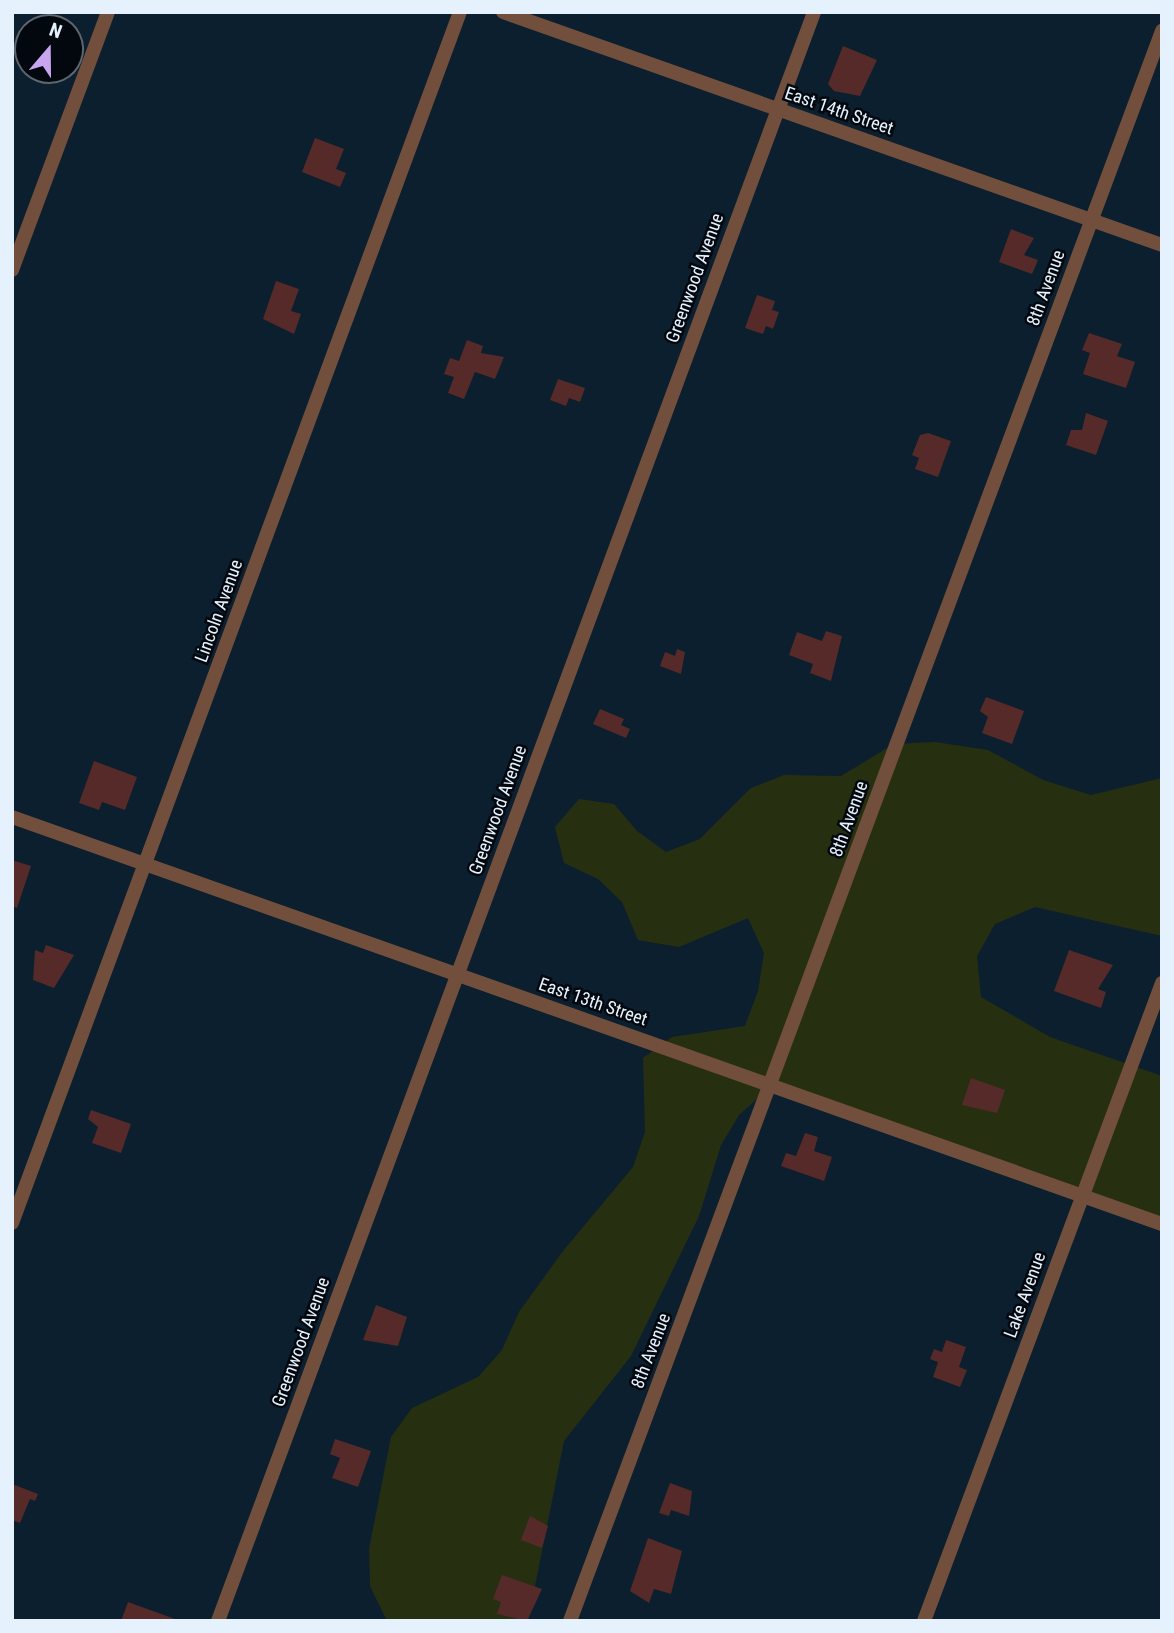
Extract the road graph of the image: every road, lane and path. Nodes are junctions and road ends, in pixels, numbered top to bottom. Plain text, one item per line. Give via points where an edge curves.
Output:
1 (108, 12) edge
2 (460, 12) edge
3 (503, 12) edge
4 (814, 12) edge
5 (1162, 31) edge
6 (778, 110) junction
7 (1092, 220) junction
8 (1162, 245) edge
9 (12, 270) edge
10 (12, 817) edge
11 (145, 864) junction
12 (458, 974) junction
13 (1162, 983) edge
14 (771, 1085) junction
15 (1082, 1196) junction
16 (12, 1223) edge
17 (1162, 1224) edge
18 (218, 1621) edge
19 (570, 1621) edge
20 (925, 1621) edge

1 - 9 street
2 - 11 street, Lincoln Avenue
3 - 6 street, East 14th Street
4 - 6 street, Greenwood Avenue
5 - 7 street, 8th Avenue
6 - 7 street, East 14th Street
6 - 12 street, Greenwood Avenue
7 - 8 street, East 14th Street
7 - 14 street, 8th Avenue
10 - 11 street, East 13th Street
11 - 12 street, East 13th Street
11 - 16 street, Lincoln Avenue
12 - 14 street, East 13th Street
12 - 18 street, Greenwood Avenue
13 - 15 street, Lake Avenue
14 - 15 street, East 13th Street
14 - 19 street, 8th Avenue
15 - 17 street, East 13th Street
15 - 20 street, Lake Avenue

